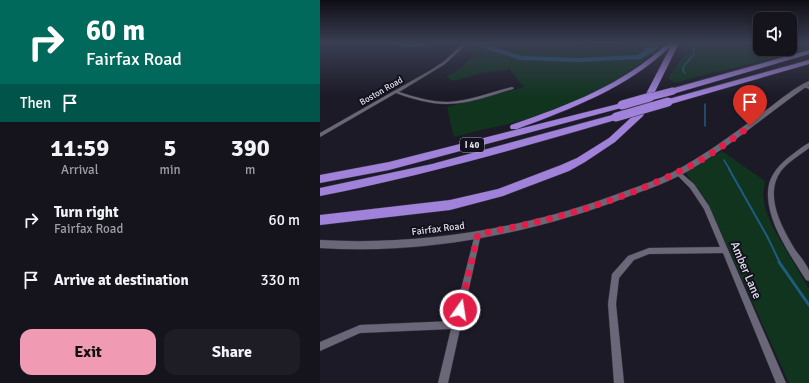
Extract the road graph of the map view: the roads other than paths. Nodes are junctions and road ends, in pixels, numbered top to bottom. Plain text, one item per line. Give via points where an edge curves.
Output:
1 (446, 61) edge
2 (651, 61) edge
3 (667, 61) edge
4 (778, 61) edge
5 (809, 62) edge
6 (808, 86) edge
7 (512, 88) dead end
8 (396, 92) junction
9 (320, 135) edge
10 (809, 145) edge
11 (389, 166) junction
12 (678, 173) junction
13 (320, 179) edge
14 (320, 192) edge
15 (320, 220) edge
16 (478, 234) junction
17 (320, 244) edge
18 (724, 250) junction
19 (809, 277) edge
20 (456, 325) junction
21 (320, 347) edge
22 (443, 383) edge
23 (619, 383) edge
24 (781, 383) edge

1 - 8 street, Boston Road
2 - 11 highway via 627,78 571,107 490,136
3 - 15 highway via 640,114 612,140 565,168 499,193 450,205
4 - 11 highway, I 40, bridge
5 - 14 highway, I 40, bridge via 437,166
6 - 12 street, Fairfax Road via 728,143
7 - 8 street via 447,103
8 - 9 street, Boston Road
10 - 19 street via 778,171 772,182 770,196 775,217
11 - 13 highway, I 40
12 - 16 street, Fairfax Road via 600,205 540,222
12 - 18 street, Amber Lane via 692,186 707,208
16 - 17 street, Fairfax Road via 367,246
16 - 20 street
18 - 23 street via 649,251 631,258 615,277 612,304
18 - 24 street, Amber Lane
20 - 21 street via 360,329
20 - 22 street

